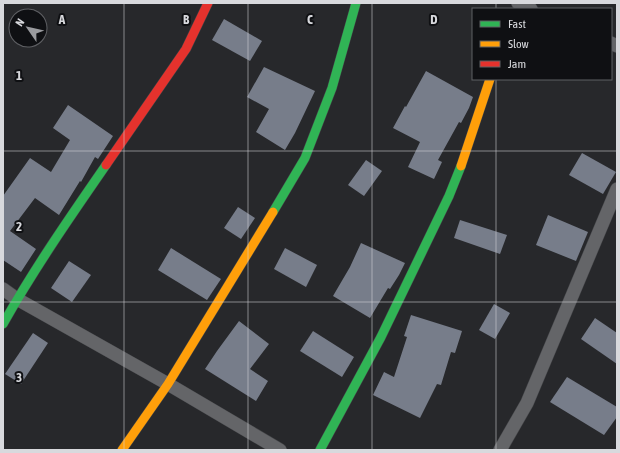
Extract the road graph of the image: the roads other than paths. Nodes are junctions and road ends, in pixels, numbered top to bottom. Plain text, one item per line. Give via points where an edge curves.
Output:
1 (208, 3) edge
2 (356, 3) edge
3 (517, 3) edge
4 (529, 8) edge
5 (490, 80) edge
6 (617, 189) edge
7 (3, 289) edge
8 (17, 299) junction
9 (3, 324) edge
10 (168, 384) junction
11 (122, 450) edge
12 (280, 450) edge
13 (320, 450) edge
14 (500, 450) edge

1 - 8 street via 186,50
2 - 10 street via 332,88 305,158
3 - 4 street
5 - 13 street via 449,196 381,337
6 - 14 street via 527,403
7 - 8 street
8 - 9 street
8 - 10 street
10 - 11 street
10 - 12 street

